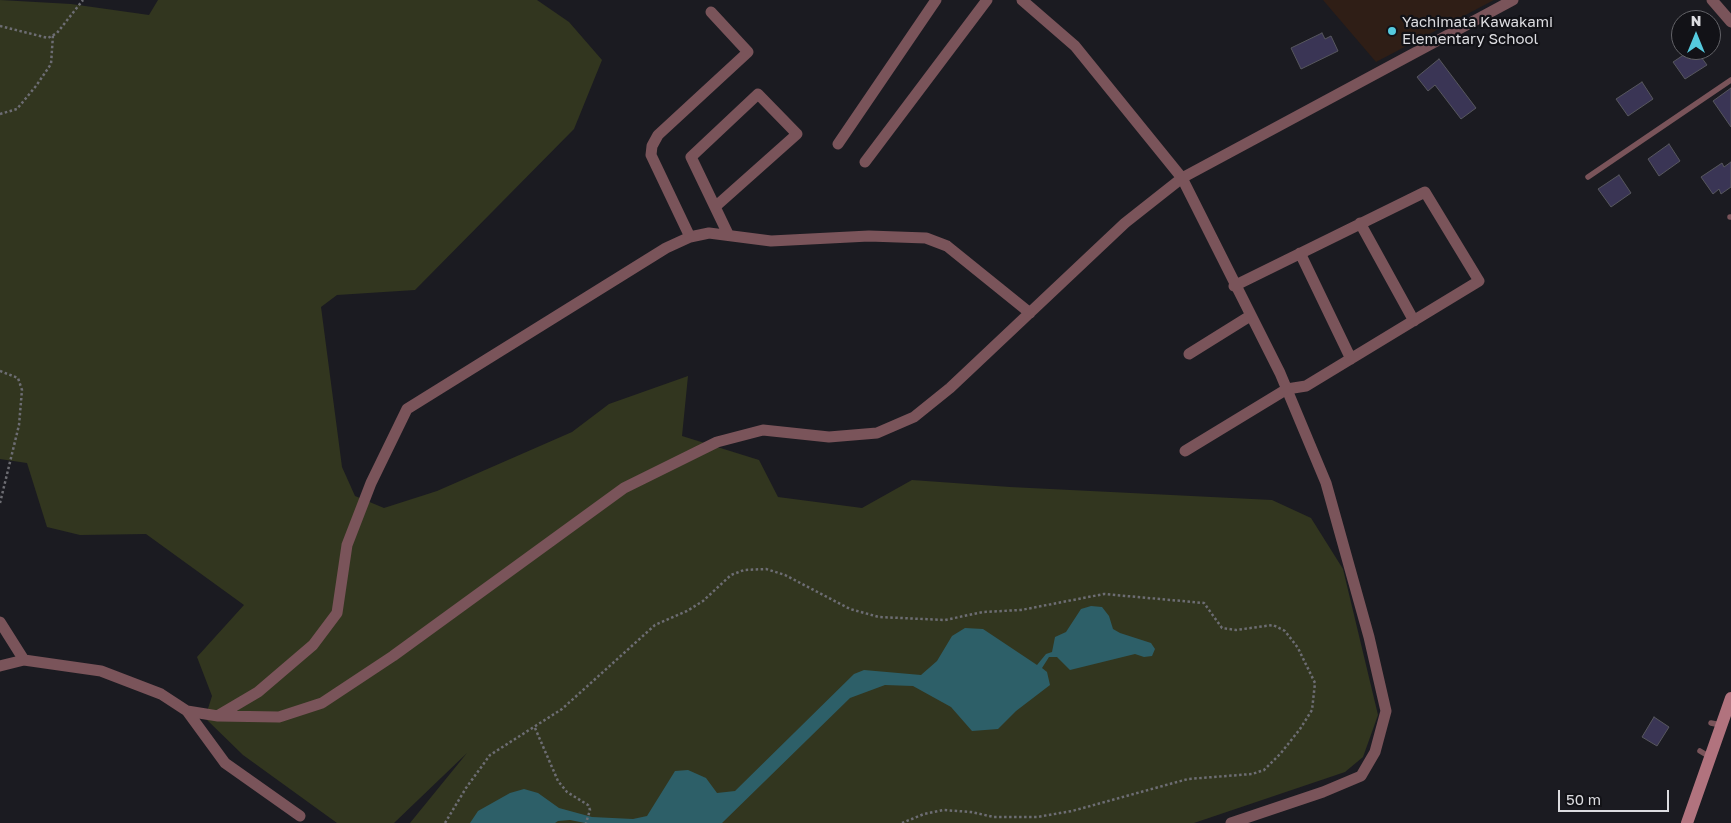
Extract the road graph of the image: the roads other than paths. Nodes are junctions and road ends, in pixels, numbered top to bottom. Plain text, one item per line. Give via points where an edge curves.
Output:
1 (936, 0) edge
2 (987, 0) edge
3 (1022, 0) edge
4 (1513, 0) edge
5 (1712, 0) edge
6 (711, 12) dead end
7 (1730, 20) edge
8 (1731, 80) edge
9 (838, 144) dead end
10 (865, 162) dead end
11 (1588, 177) dead end
12 (1182, 178) junction
13 (715, 207) junction
14 (1360, 224) junction
15 (728, 234) junction
16 (690, 237) junction
17 (1300, 253) junction
18 (1234, 286) junction
19 (1030, 313) junction
20 (1250, 316) junction
21 (1414, 321) junction
22 (1189, 354) dead end
23 (1351, 359) junction
24 (1286, 390) junction
25 (1185, 451) dead end
26 (0, 622) edge
27 (24, 660) junction
28 (0, 666) edge
29 (1731, 698) edge
30 (188, 711) junction
31 (218, 716) junction
32 (300, 816) dead end
33 (1231, 823) edge
34 (1687, 823) edge

1 - 9 street
2 - 10 street
3 - 12 street via 1075,46
4 - 12 street
5 - 7 street
6 - 16 street via 748,52 658,136 651,156
8 - 11 lane
12 - 18 street
12 - 19 street via 1125,223
13 - 13 street via 692,157 758,94 798,134
13 - 15 street
14 - 17 street
14 - 21 street
14 - 21 street via 1425,192 1479,281
15 - 16 street
15 - 19 street via 771,241 869,236 926,238 947,246
16 - 31 street via 650,258 407,409 371,483 347,546 337,613 313,645 258,692
17 - 18 street
17 - 23 street
18 - 20 street
19 - 31 street via 914,417 878,433 829,437 763,430 717,442 624,488 401,650 322,703 279,717
20 - 22 street
20 - 24 street
21 - 23 street
23 - 24 street via 1306,386
24 - 25 street
24 - 33 street via 1326,483 1386,711 1375,752 1361,776
26 - 27 street
27 - 28 street
27 - 30 street via 101,671 161,694
29 - 34 street via 1716,724 1705,754
30 - 31 street
30 - 32 street via 225,763

